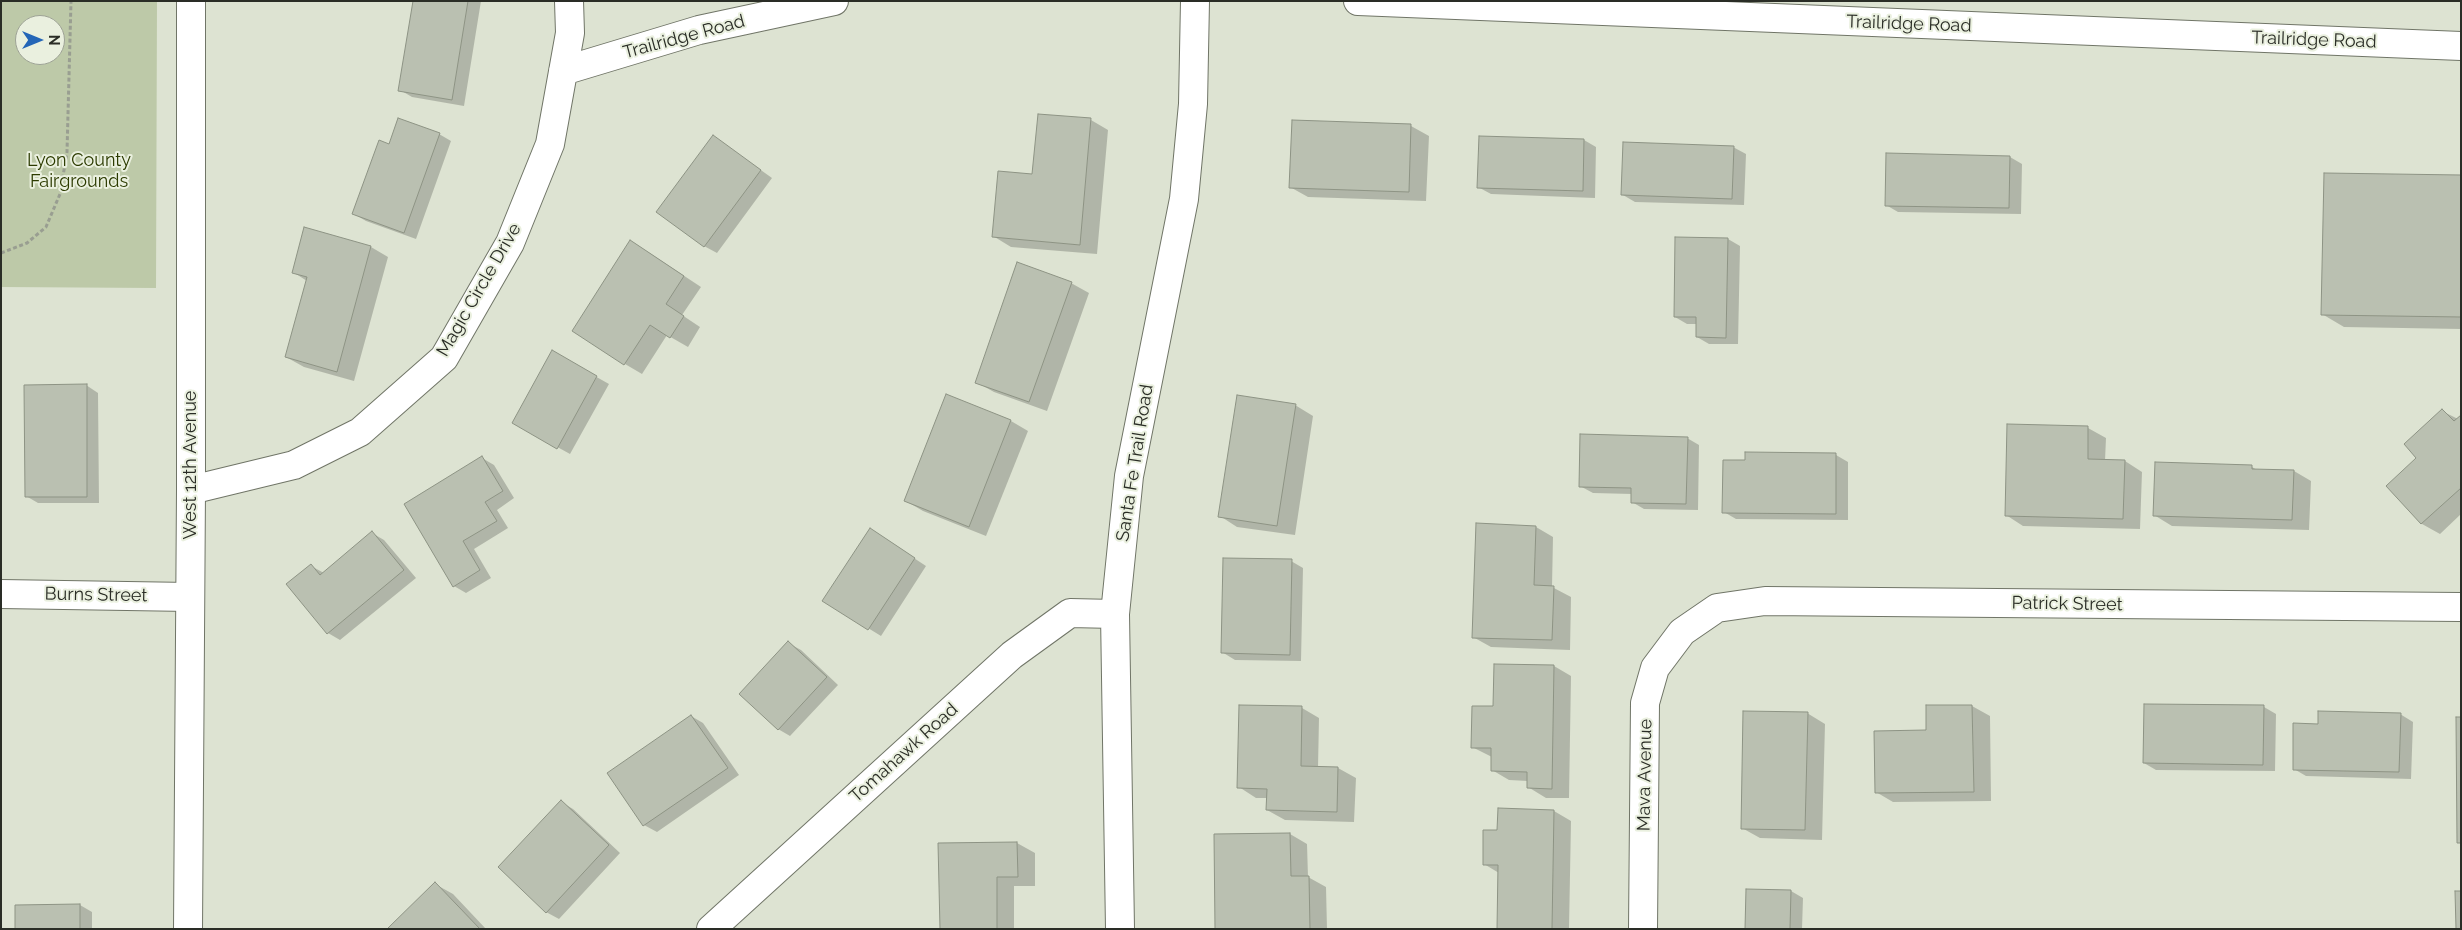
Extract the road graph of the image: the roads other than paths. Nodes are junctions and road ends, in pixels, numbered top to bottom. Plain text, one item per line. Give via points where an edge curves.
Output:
1 (190, 1) edge
2 (569, 1) edge
3 (834, 1) edge
4 (1195, 1) edge
5 (1358, 1) edge
6 (2461, 46) edge
7 (563, 70) junction
8 (191, 490) junction
9 (1, 594) edge
10 (190, 597) junction
11 (2461, 607) edge
12 (1115, 614) junction
13 (1682, 632) joint
14 (188, 929) edge
15 (711, 929) edge
16 (1120, 929) edge
17 (1643, 929) edge

1 - 8 street, West 12th Avenue
2 - 7 street, Magic Circle Drive via 570,33
3 - 7 street, Trailridge Road via 699,30
4 - 12 street, Santa Fe Trail Road via 1193,104 1184,199 1129,476
5 - 6 street, Trailridge Road
7 - 8 street, Magic Circle Drive via 550,144 510,244 444,358 360,432 294,465
8 - 10 street, West 12th Avenue
9 - 10 street, Burns Street
10 - 14 street, West 12th Avenue
11 - 13 street, Patrick Street via 1765,601 1717,608
12 - 15 street, Tomahawk Road via 1070,612 1012,655
12 - 16 street, Santa Fe Trail Road
13 - 17 street, Mava Avenue via 1655,668 1645,703

